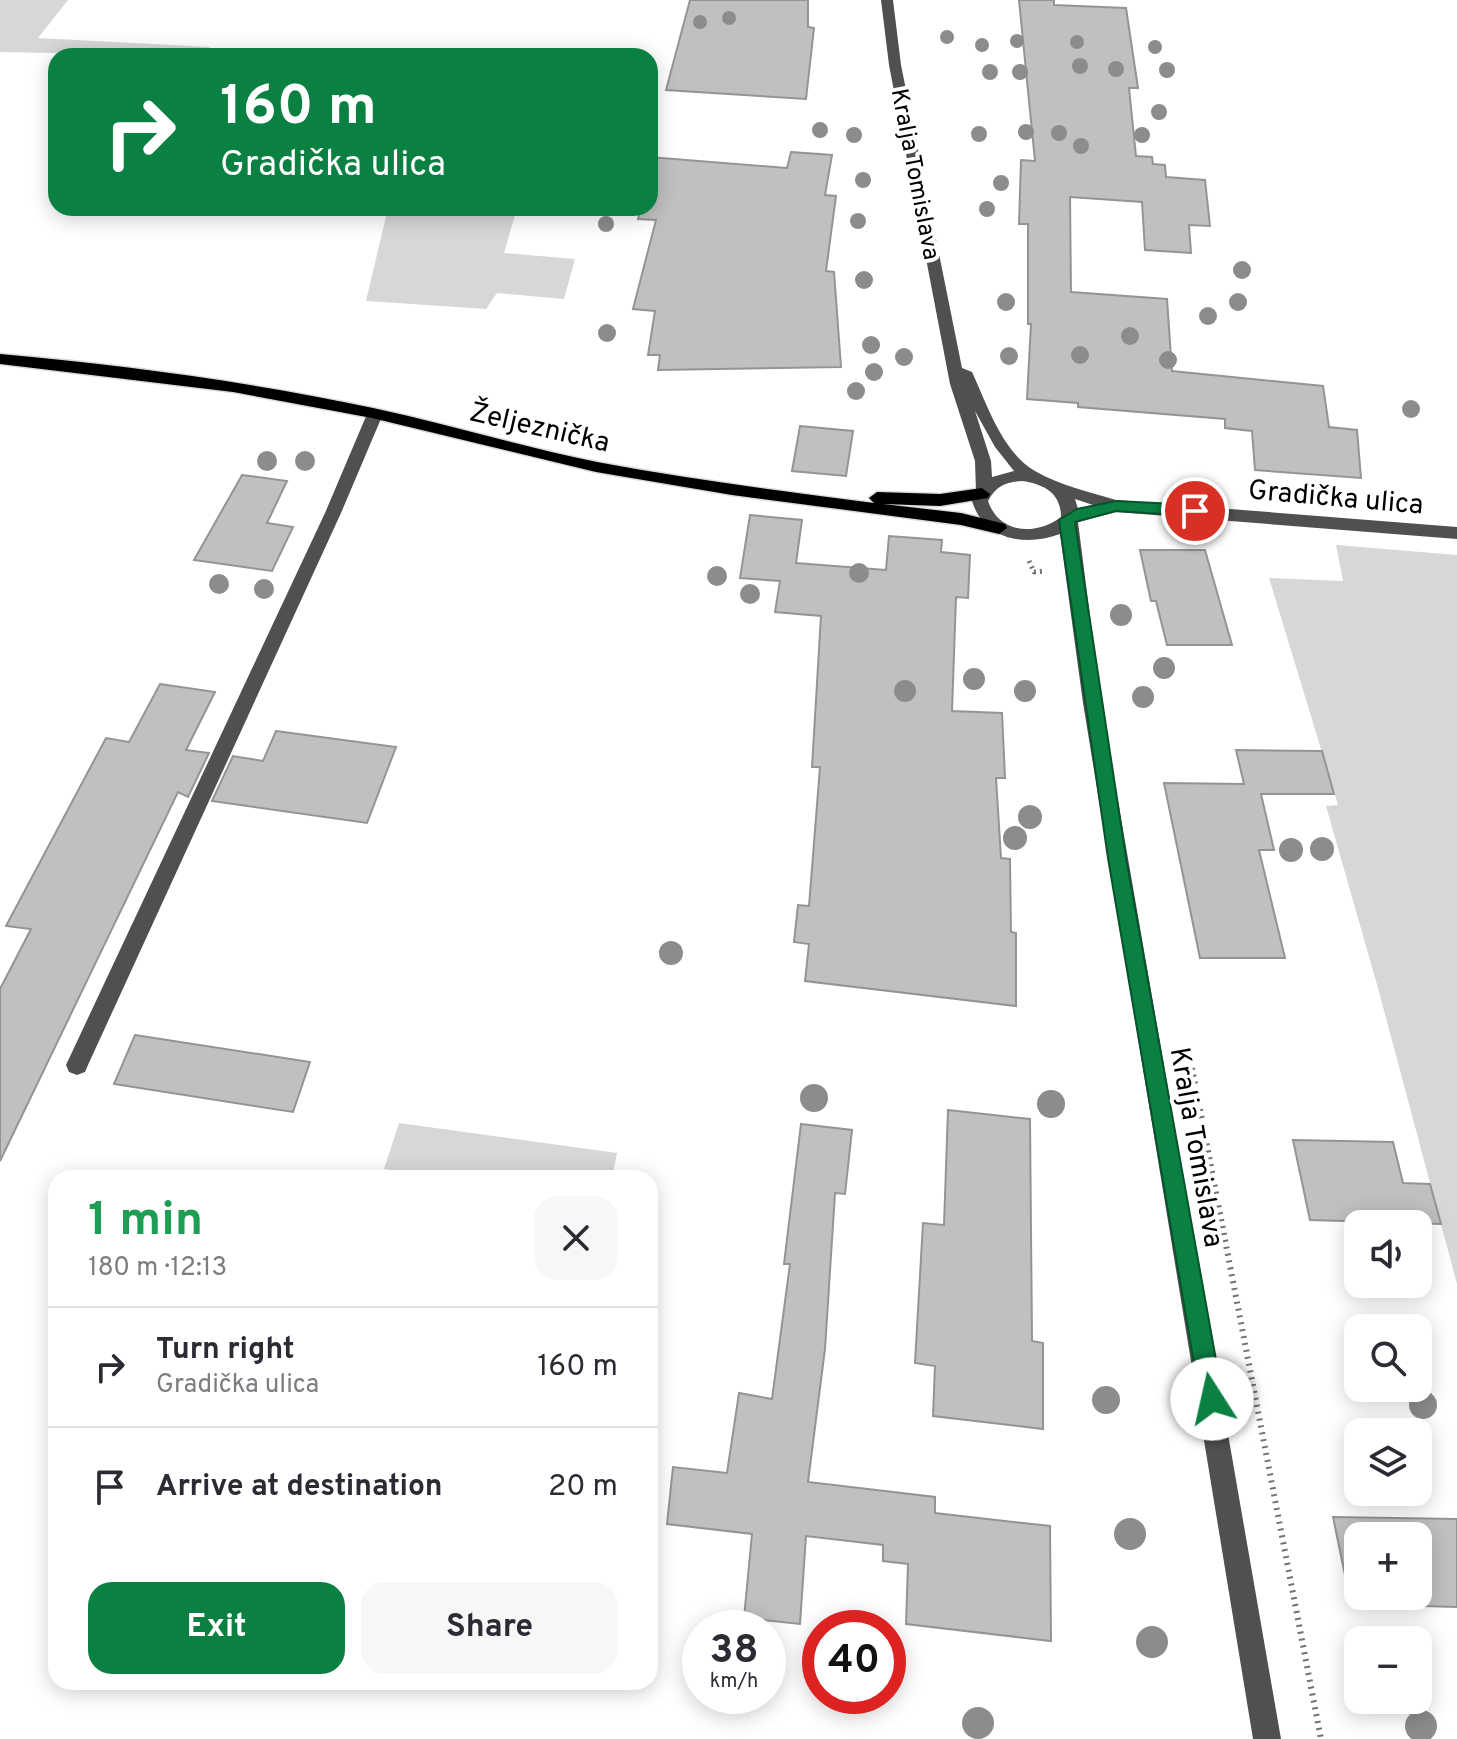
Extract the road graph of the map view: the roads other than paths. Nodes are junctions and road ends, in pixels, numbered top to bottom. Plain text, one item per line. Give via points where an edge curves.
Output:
1 (887, 0) edge
2 (952, 347) junction
3 (0, 359) edge
4 (375, 414) junction
5 (1032, 477) junction
6 (1059, 489) junction
7 (983, 493) junction
8 (813, 499) junction
9 (1116, 506) junction
10 (1067, 520) junction
11 (999, 528) junction
12 (1457, 533) edge
13 (1026, 536) junction
14 (1072, 565) junction
15 (77, 1065) dead end
16 (1267, 1739) edge

1 - 2 street, Kralja Tomislava via 895,65
2 - 5 street, Kralja Tomislava via 1002,446
2 - 7 street, Kralja Tomislava via 983,461
3 - 4 main road, Željeznička via 258,390
4 - 8 main road, Željeznička via 593,466 725,490
4 - 15 street
5 - 6 street
5 - 7 street via 1002,479
6 - 9 street, Gradička ulica
6 - 10 street via 1069,504
7 - 8 main road, Željeznička via 940,500
7 - 11 street via 982,508
8 - 11 main road, Željeznička
9 - 10 street, Gradička ulica
9 - 12 street, Gradička ulica
10 - 13 street via 1051,532
10 - 14 street, Kralja Tomislava
11 - 13 street
13 - 14 street via 1051,547
14 - 16 street, Kralja Tomislava

